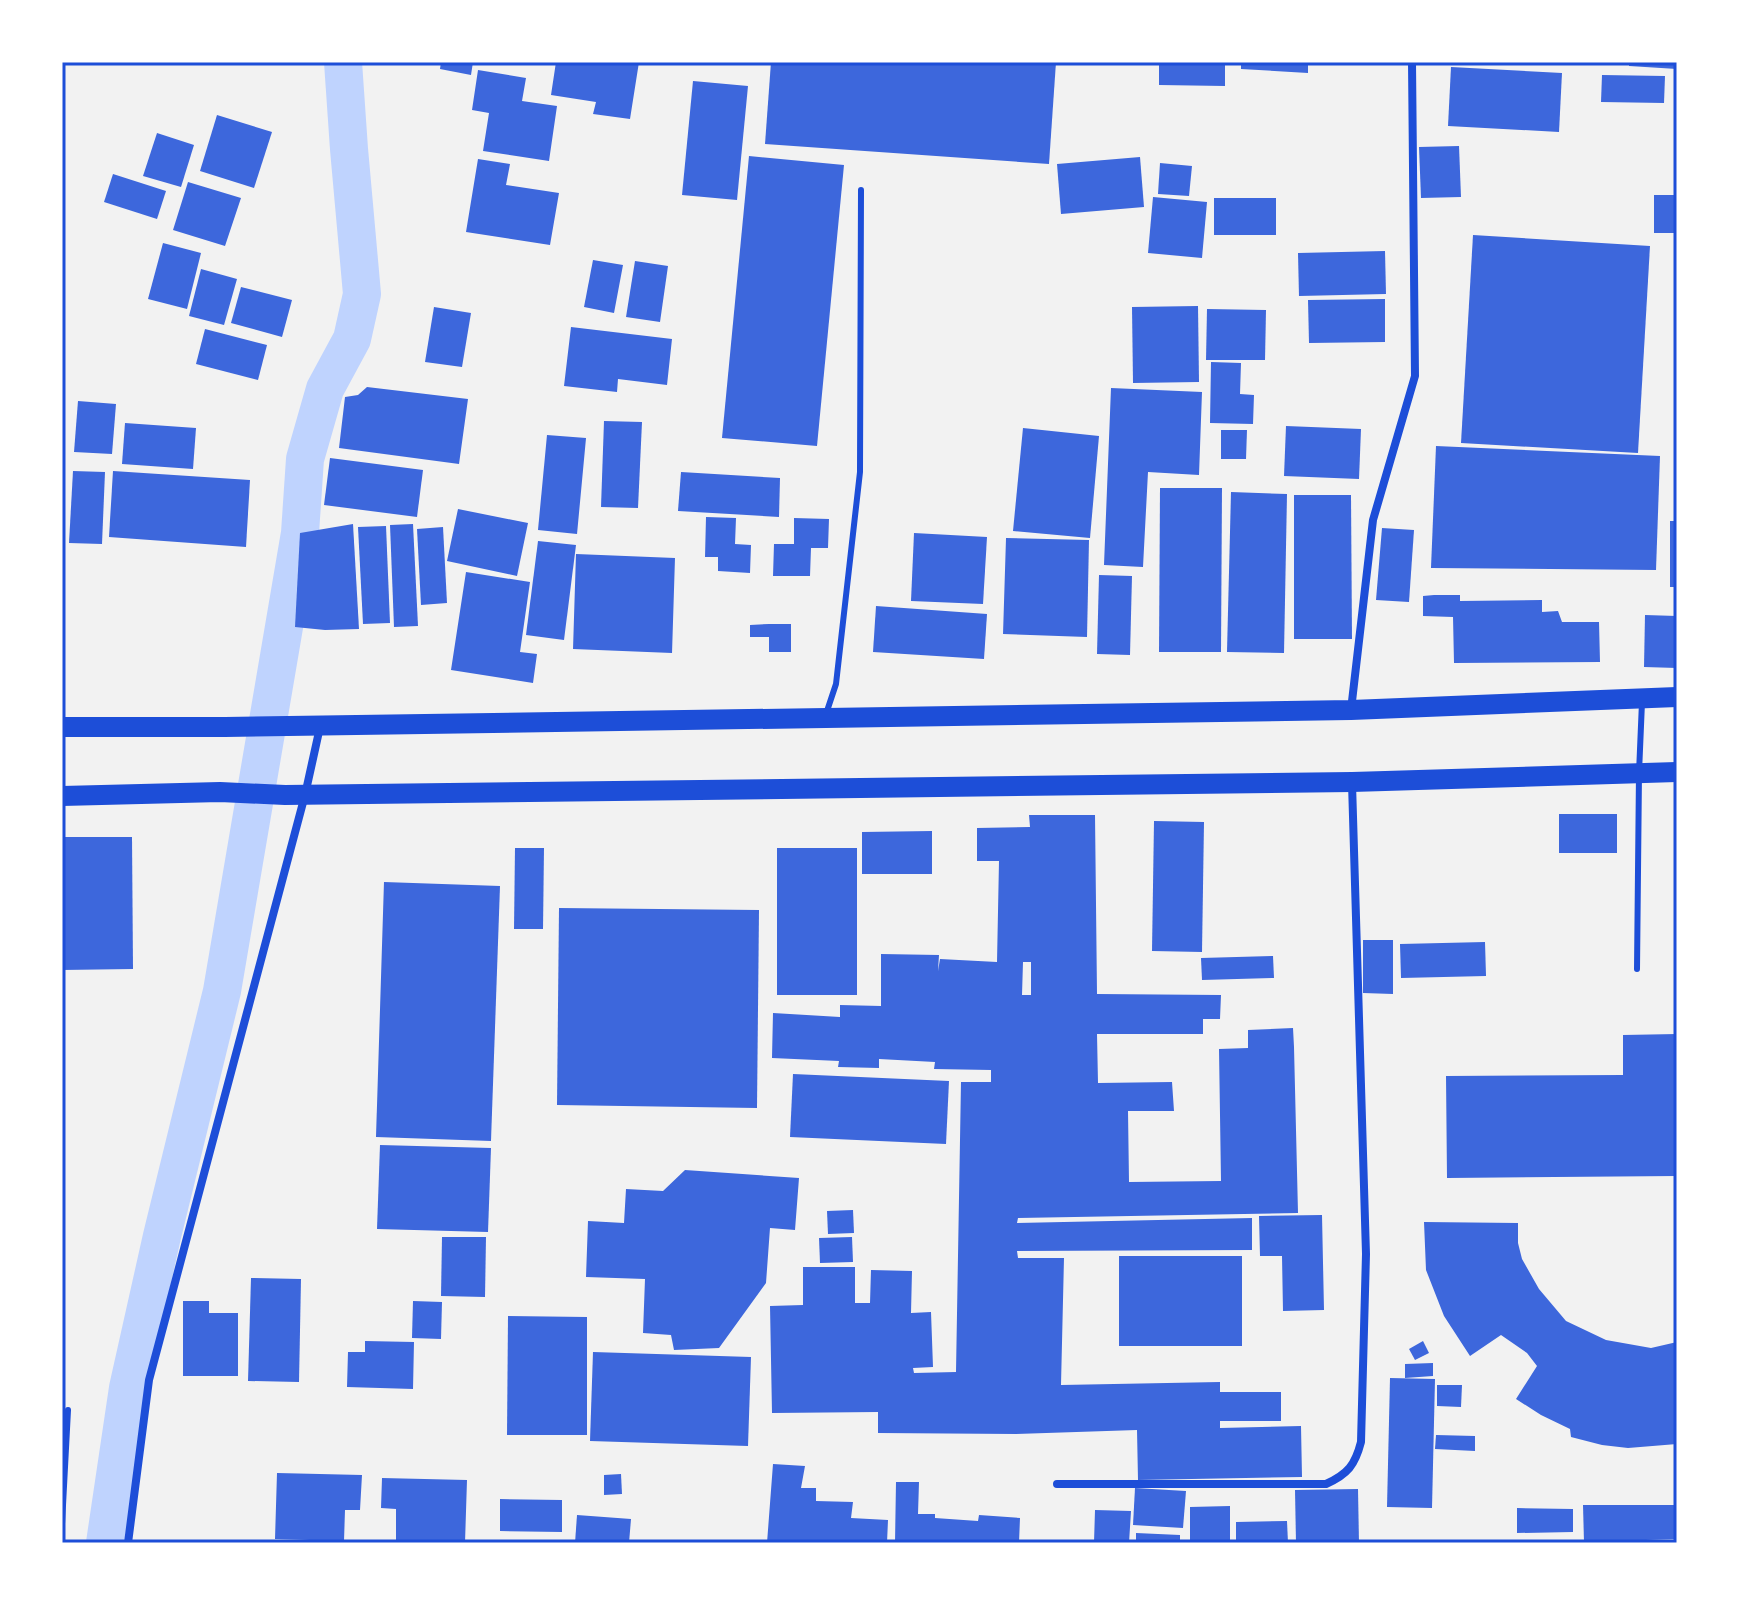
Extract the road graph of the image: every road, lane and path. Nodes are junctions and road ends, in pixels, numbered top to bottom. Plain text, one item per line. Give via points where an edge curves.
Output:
1 (1412, 62) edge
2 (861, 190) dead end
3 (1677, 697) edge
4 (1642, 699) junction
5 (1351, 710) junction
6 (825, 717) junction
7 (320, 725) junction
8 (62, 727) edge
9 (1677, 772) edge
10 (1639, 773) junction
11 (1352, 782) junction
12 (295, 795) junction
13 (62, 796) edge
14 (1637, 969) dead end
15 (68, 1410) dead end
16 (1057, 1484) dead end
17 (62, 1524) edge
18 (128, 1543) edge

1 - 5 street via 1415,376 1373,520
2 - 6 lane via 860,472 836,684
3 - 4 main road
4 - 5 main road
4 - 10 lane
5 - 6 main road
6 - 7 main road
7 - 8 main road
7 - 12 street
9 - 10 main road
10 - 11 main road
10 - 14 lane
11 - 12 main road
11 - 16 street via 1366,1254 1361,1442 1356,1461 1326,1484
12 - 13 main road
12 - 18 street via 149,1380
15 - 17 lane

